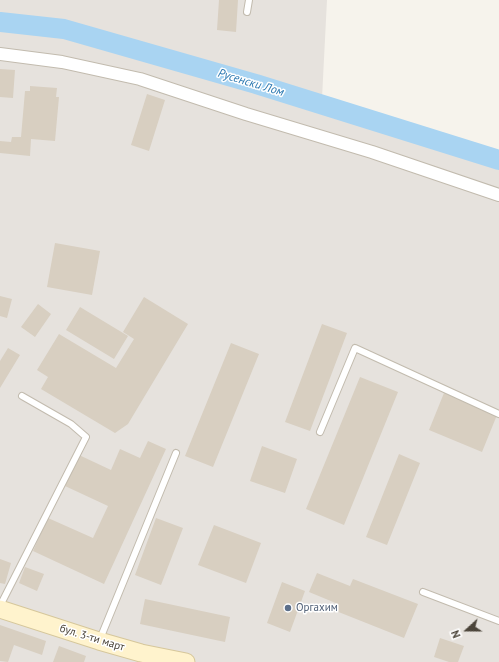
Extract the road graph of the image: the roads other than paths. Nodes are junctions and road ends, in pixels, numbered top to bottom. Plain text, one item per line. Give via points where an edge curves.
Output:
1 (249, 0) edge
2 (247, 12) dead end
3 (0, 54) edge
4 (499, 194) edge
5 (22, 396) dead end
6 (499, 414) edge
7 (320, 432) dead end
8 (176, 453) dead end
9 (423, 592) dead end
10 (0, 607) edge
11 (499, 621) edge
12 (99, 641) junction
13 (142, 657) edge
14 (186, 662) edge

1 - 2 lane
3 - 4 street via 62,62 140,79
5 - 10 lane via 71,424 86,437
6 - 7 lane via 355,348
8 - 12 lane
9 - 11 lane
10 - 12 main road, бул. 3-ти март
12 - 13 main road, бул. 3-ти март
13 - 14 main road, бул. 3-ти март

